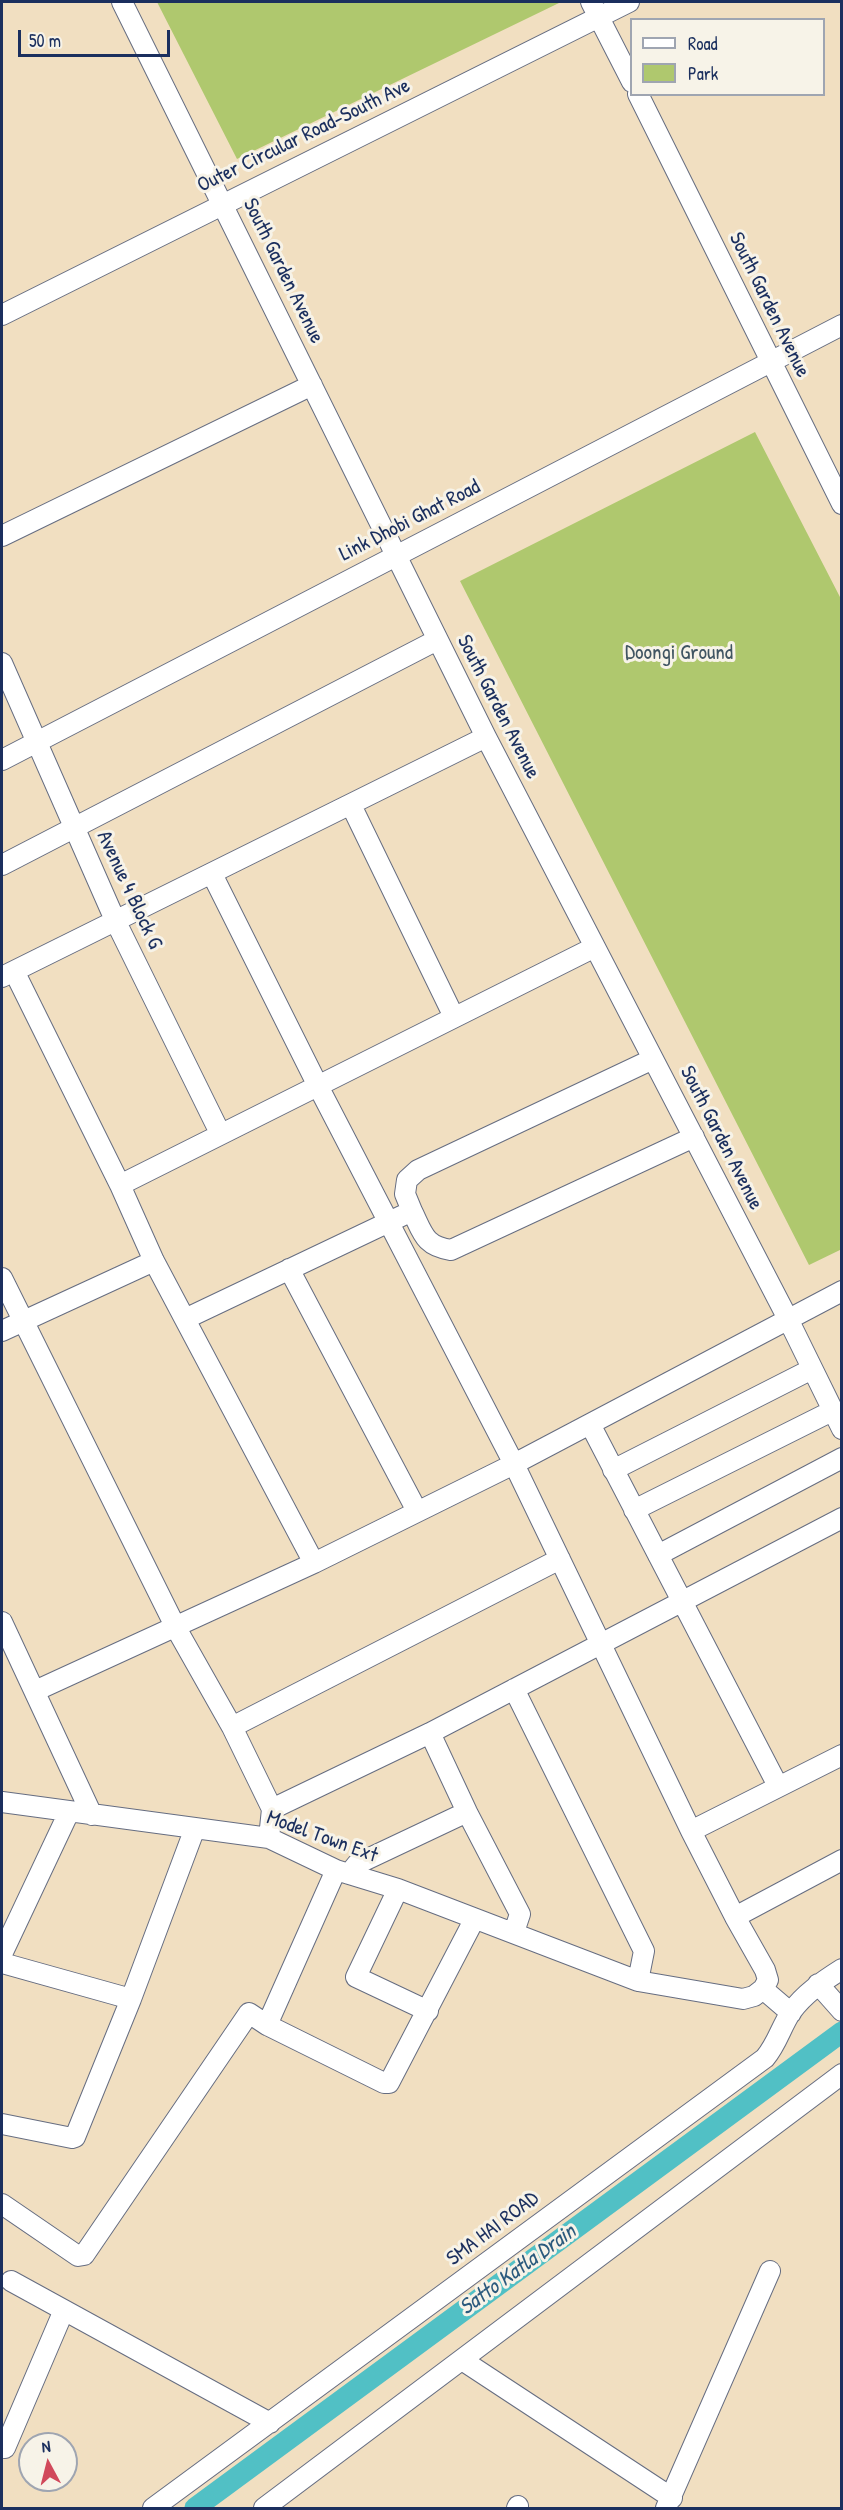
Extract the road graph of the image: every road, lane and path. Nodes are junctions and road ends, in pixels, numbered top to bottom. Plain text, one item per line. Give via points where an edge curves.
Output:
1 (122, 2) edge
2 (629, 2) edge
3 (595, 9) edge
4 (630, 78) edge
5 (639, 96) edge
6 (222, 204) junction
7 (2, 315) edge
8 (842, 325) edge
9 (771, 361) junction
10 (312, 384) junction
11 (842, 504) edge
12 (2, 536) edge
13 (397, 555) junction
14 (437, 640) junction
15 (2, 663) edge
16 (486, 737) junction
17 (37, 742) junction
18 (2, 760) edge
19 (351, 805) junction
20 (75, 829) junction
21 (2, 865) edge
22 (212, 874) junction
23 (115, 920) junction
24 (595, 946) junction
25 (8, 974) edge
26 (454, 1017) junction
27 (653, 1059) junction
28 (318, 1086) junction
29 (220, 1133) junction
30 (694, 1137) junction
31 (120, 1185) junction
32 (412, 1211) junction
33 (389, 1223) junction
34 (154, 1261) junction
35 (289, 1269) junction
36 (2, 1278) edge
37 (842, 1291) edge
38 (788, 1318) junction
39 (185, 1319) junction
40 (22, 1321) junction
41 (2, 1331) edge
42 (812, 1369) junction
43 (832, 1411) junction
44 (590, 1424) junction
45 (842, 1429) edge
46 (842, 1458) edge
47 (514, 1464) junction
48 (614, 1470) junction
49 (634, 1510) junction
50 (417, 1511) junction
51 (842, 1518) edge
52 (658, 1555) junction
53 (560, 1559) junction
54 (314, 1563) junction
55 (680, 1601) junction
56 (2, 1622) edge
57 (176, 1628) junction
58 (599, 1643) junction
59 (514, 1689) junction
60 (36, 1691) junction
61 (232, 1727) junction
62 (430, 1733) junction
63 (842, 1755) edge
64 (778, 1786) junction
65 (2, 1802) edge
66 (272, 1809) junction
67 (69, 1812) junction
68 (467, 1812) junction
69 (92, 1815) junction
70 (195, 1828) junction
71 (691, 1831) junction
72 (269, 1838) junction
73 (842, 1860) edge
74 (342, 1872) junction
75 (398, 1889) junction
76 (735, 1917) junction
77 (474, 1920) junction
78 (514, 1932) junction
79 (2, 1954) edge
80 (2, 1963) edge
81 (842, 1969) edge
82 (638, 1981) junction
83 (818, 1984) junction
84 (763, 1989) junction
85 (131, 1999) junction
86 (840, 2009) edge
87 (428, 2011) junction
88 (791, 2013) junction
89 (267, 2025) junction
90 (842, 2074) edge
91 (2, 2124) edge
92 (2, 2204) edge
93 (770, 2271) dead end
94 (11, 2281) dead end
95 (64, 2310) junction
96 (462, 2360) junction
97 (270, 2423) junction
98 (4, 2448) dead end
99 (174, 2503) edge
100 (669, 2503) edge
101 (153, 2508) edge
102 (264, 2508) edge

1 - 6 street, South Garden Avenue
2 - 3 street, Outer Circular Road-South Ave
3 - 4 street
3 - 6 street, Outer Circular Road-South Ave
5 - 9 street, South Garden Avenue
6 - 7 street, Outer Circular Road-South Ave
6 - 10 street, South Garden Avenue
8 - 9 street, Link Dhobi Ghat Road
9 - 11 street, South Garden Avenue
9 - 13 street, Link Dhobi Ghat Road
10 - 12 street
10 - 13 street, South Garden Avenue
13 - 14 street, South Garden Avenue
13 - 17 street, Link Dhobi Ghat Road
14 - 16 street, South Garden Avenue
14 - 20 street
15 - 17 street, Avenue 4 Block G
16 - 19 street
16 - 24 street, South Garden Avenue
17 - 18 street, Link Dhobi Ghat Road
17 - 20 street, Avenue 4 Block G
19 - 22 street
19 - 26 street
20 - 21 street
20 - 23 street, Avenue 4 Block G
22 - 23 street
22 - 28 street
23 - 25 street
23 - 29 street, Avenue 4 Block G
24 - 26 street
24 - 27 street, South Garden Avenue
25 - 31 street
26 - 28 street
27 - 30 street, South Garden Avenue
27 - 32 street via 418,1170 407,1180 405,1194
28 - 29 street
28 - 33 street
29 - 31 street
30 - 32 street via 451,1250 437,1248 426,1240
30 - 38 street, South Garden Avenue
31 - 34 street
32 - 33 street
33 - 35 street
33 - 47 street
34 - 39 street
34 - 40 street
35 - 39 street
35 - 50 street
36 - 40 street
37 - 38 street
38 - 42 street, South Garden Avenue
38 - 44 street
39 - 54 street
40 - 41 street
40 - 57 street
42 - 43 street, South Garden Avenue
42 - 48 street
43 - 45 street, South Garden Avenue
43 - 49 street
44 - 47 street
44 - 48 street
46 - 52 street
47 - 50 street
47 - 53 street
48 - 49 street
49 - 52 street
50 - 54 street
51 - 55 street
52 - 55 street
53 - 58 street
53 - 61 street
54 - 57 street
55 - 58 street
55 - 64 street
56 - 60 street
57 - 60 street
57 - 61 street
58 - 59 street
58 - 71 street
59 - 62 street
59 - 82 street via 644,1951
60 - 69 street
61 - 66 street
62 - 66 street
62 - 68 street
63 - 64 street
64 - 71 street
65 - 67 street, Model Town Ext
66 - 72 street
67 - 69 street, Model Town Ext
67 - 79 street
68 - 74 street
68 - 78 street via 520,1914
69 - 70 street, Model Town Ext
70 - 72 street, Model Town Ext
70 - 85 street
71 - 76 street
72 - 74 street, Model Town Ext
73 - 76 street
74 - 75 street, Model Town Ext
74 - 89 street
75 - 77 street, Model Town Ext
75 - 87 street via 356,1977
76 - 84 street via 765,1970 768,1980
77 - 78 street, Model Town Ext
77 - 87 street
78 - 82 street, Model Town Ext
80 - 85 street
81 - 83 street, SMA HAI ROAD
82 - 84 street, Model Town Ext via 743,1999
83 - 86 street
83 - 88 street, SMA HAI ROAD
84 - 88 street
85 - 91 street via 75,2137
87 - 89 street via 389,2083
88 - 97 street, SMA HAI ROAD via 776,2045 765,2058
89 - 92 street via 249,2013 84,2255 78,2256
90 - 96 street
93 - 100 street
94 - 95 street
95 - 97 street
95 - 98 street
96 - 100 street
96 - 102 street
97 - 99 street, SMA HAI ROAD
99 - 101 street, SMA HAI ROAD

